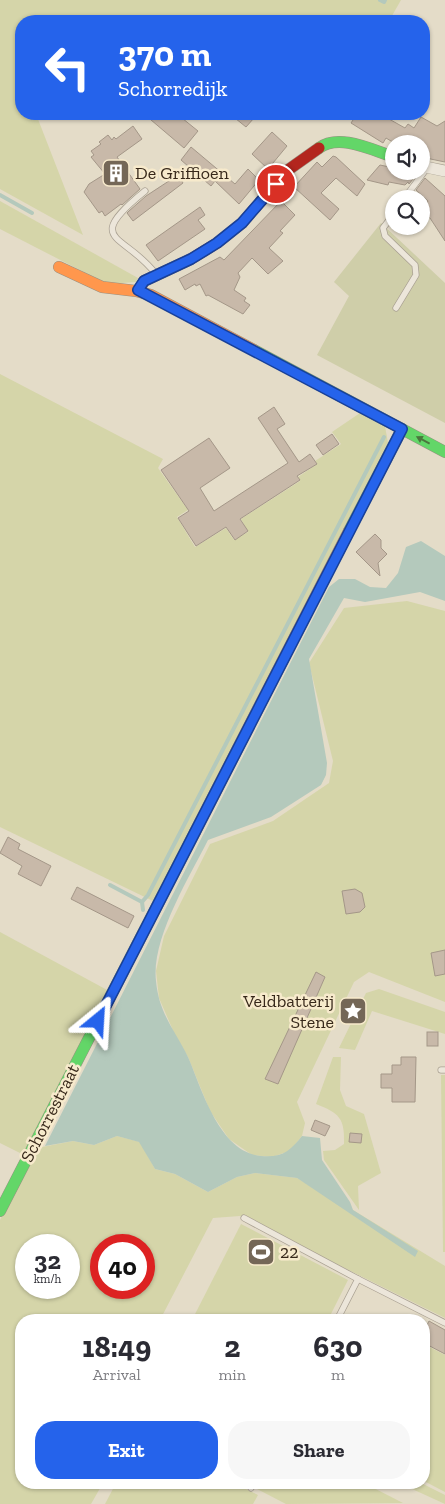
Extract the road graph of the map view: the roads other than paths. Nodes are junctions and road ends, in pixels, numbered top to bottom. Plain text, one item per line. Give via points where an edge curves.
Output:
1 (385, 154) edge
2 (430, 169) edge
3 (444, 173) edge
4 (145, 191) dead end
5 (385, 227) edge
6 (59, 267) dead end
7 (157, 276) junction
8 (138, 290) junction
9 (396, 308) dead end
10 (402, 429) junction
11 (445, 452) edge
12 (0, 1211) edge
13 (244, 1218) dead end
14 (358, 1279) junction
15 (340, 1314) edge
16 (426, 1314) edge
17 (430, 1316) edge
18 (445, 1324) edge

1 - 7 street via 340,141 324,144 288,170 242,223 217,243
2 - 3 street
4 - 7 lane via 118,215 113,223 113,232 115,238
5 - 9 lane via 385,236 415,265 416,275
6 - 8 street via 96,285
7 - 8 street via 144,281
8 - 10 street
11 -> 10 street
10 - 12 street, Schorrestraat
13 - 14 lane
14 - 15 lane
14 - 16 lane
17 - 18 lane

